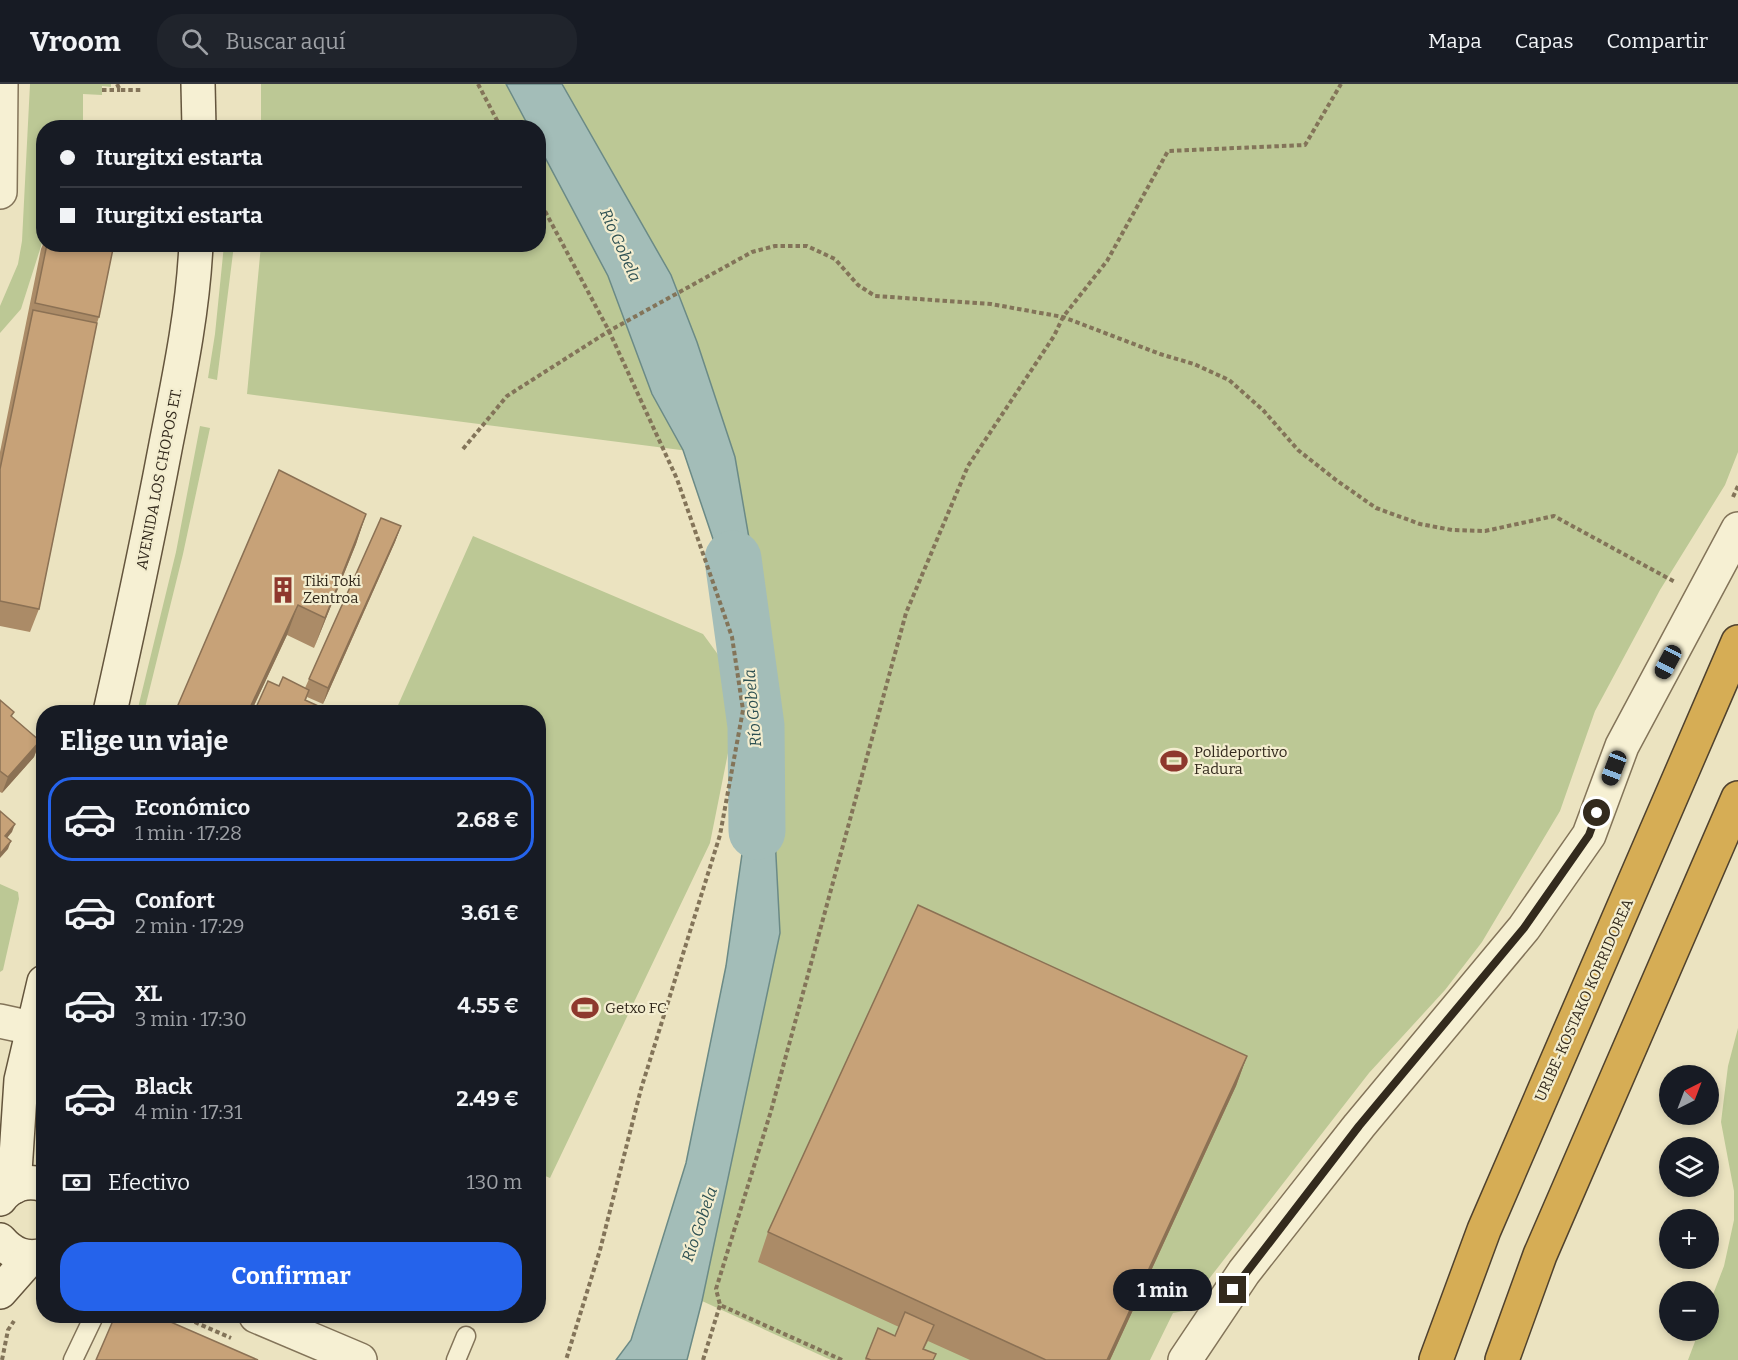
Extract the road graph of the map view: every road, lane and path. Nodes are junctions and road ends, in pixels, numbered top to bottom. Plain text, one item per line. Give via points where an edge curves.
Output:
1 (1, 84) edge
2 (117, 84) edge
3 (198, 84) edge
4 (478, 84) edge
5 (1341, 84) edge
6 (102, 90) dead end
7 (120, 90) junction
8 (143, 90) dead end
9 (199, 120) edge
10 (497, 120) edge
11 (0, 192) edge
12 (546, 213) edge
13 (196, 252) edge
14 (1063, 316) junction
15 (609, 331) junction
16 (463, 449) dead end
17 (1738, 486) edge
18 (1733, 518) edge
19 (1702, 598) junction
20 (1738, 642) edge
21 (112, 705) edge
22 (1738, 798) edge
23 (36, 1013) edge
24 (0, 1021) edge
25 (32, 1028) junction
26 (0, 1077) edge
27 (25, 1187) edge
28 (0, 1240) edge
29 (36, 1256) edge
30 (36, 1257) edge
31 (0, 1292) edge
32 (720, 1305) junction
33 (91, 1323) edge
34 (273, 1323) edge
35 (466, 1336) dead end
36 (73, 1360) edge
37 (360, 1360) edge
38 (456, 1360) edge
39 (566, 1360) edge
40 (703, 1360) edge
41 (842, 1360) edge
42 (1185, 1360) edge
43 (1436, 1360) edge
44 (1502, 1360) edge

1 - 11 street
2 - 7 path
3 - 9 street
4 - 10 path
5 - 14 path via 1305,145 1168,151 1107,261
6 - 7 path
7 - 8 path
12 - 15 path
13 - 21 street, AVENIDA LOS CHOPOS ET. via 177,389
14 - 15 path via 991,304 875,296 858,285 835,259 807,246 775,246 752,252
14 - 19 path via 1229,380 1263,410 1298,450 1376,508 1420,524 1452,530 1485,531 1554,516
14 - 32 path via 1054,336 968,466 906,614 771,1111 716,1289
15 - 16 path via 507,396
15 - 39 path via 681,490 732,637 743,710 720,835 641,1089 600,1250
17 - 18 path
18 - 19 street
19 - 42 street via 1623,746 1589,835 1524,928 1244,1272
20 - 43 highway, URIBE-KOSTAKO KORRIDOREA via 1484,1230
22 - 44 highway via 1540,1255
23 - 25 street
24 - 25 street
25 - 26 street
25 - 27 street via 21,1080 19,1135
28 - 29 street via 18,1255
30 - 31 street
32 - 40 path
32 - 41 path
33 - 36 lane
34 - 37 street
35 - 38 lane

